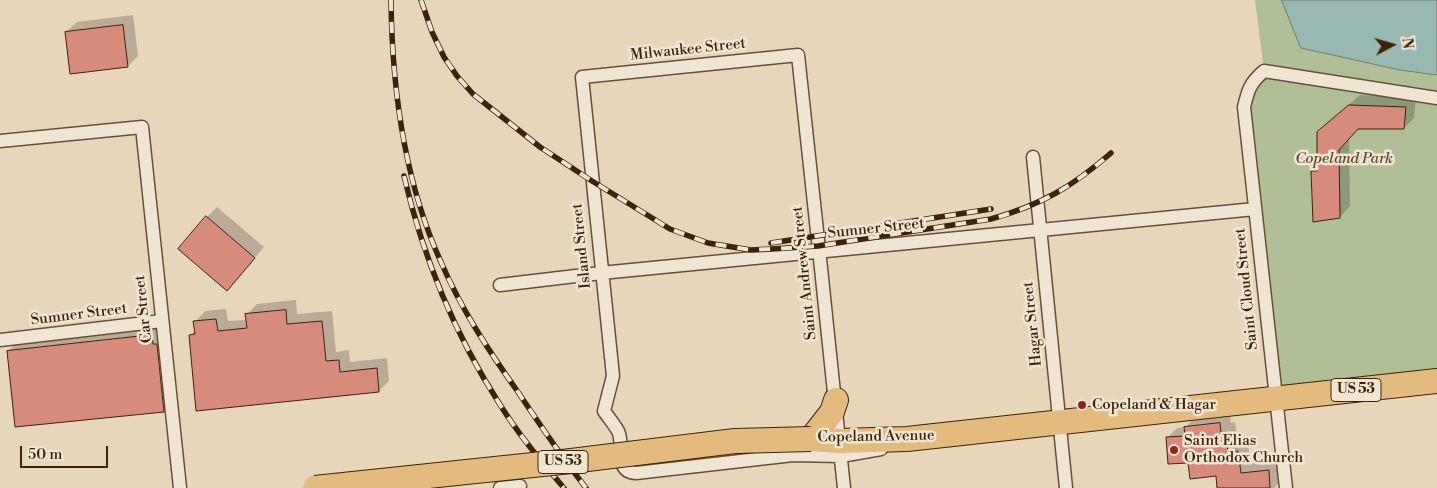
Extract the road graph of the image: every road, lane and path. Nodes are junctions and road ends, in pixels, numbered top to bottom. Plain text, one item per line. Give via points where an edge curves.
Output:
1 (798, 55) joint
2 (582, 77) joint
3 (1437, 98) edge
4 (0, 141) edge
5 (1033, 158) dead end
6 (1255, 208) junction
7 (1040, 229) junction
8 (820, 251) junction
9 (601, 273) junction
10 (500, 285) dead end
11 (162, 322) junction
12 (0, 340) edge
13 (1437, 381) edge
14 (1276, 398) junction
15 (836, 400) junction
16 (1059, 422) junction
17 (811, 439) junction
18 (840, 448) junction
19 (520, 486) dead end
20 (180, 488) edge
21 (315, 488) edge
22 (500, 488) edge
23 (844, 488) edge
24 (1066, 488) edge
25 (1286, 488) edge

1 - 2 street, Milwaukee Street
1 - 8 street, Saint Andrew Street
2 - 9 street, Island Street
3 - 6 street, Saint Cloud Street via 1264,72 1249,87 1244,107
4 - 11 street, Car Street via 142,127
5 - 7 street, Hagar Street
6 - 7 street, Sumner Street
6 - 14 street, Saint Cloud Street
7 - 8 street, Sumner Street
7 - 16 street, Hagar Street
8 - 9 street, Sumner Street
8 - 15 street, Saint Andrew Street
9 - 10 street, Sumner Street
9 - 18 street, Island Street via 613,376 604,411 619,432 622,463 630,473
11 - 12 street, Sumner Street
11 - 20 street, Car Street
13 - 14 highway, Copeland Avenue / US 53
14 - 16 highway, Copeland Avenue / US 53
14 - 25 street, Saint Cloud Street
15 - 17 highway via 832,412
15 - 18 street, Saint Andrew Street
16 - 18 highway, Copeland Avenue / US 53
16 - 24 street, Hagar Street
17 - 18 highway, Copeland Avenue / US 53
17 - 21 highway, Copeland Avenue / US 53, bridge via 735,442
18 - 23 street, Saint Andrew Street
19 - 22 street

